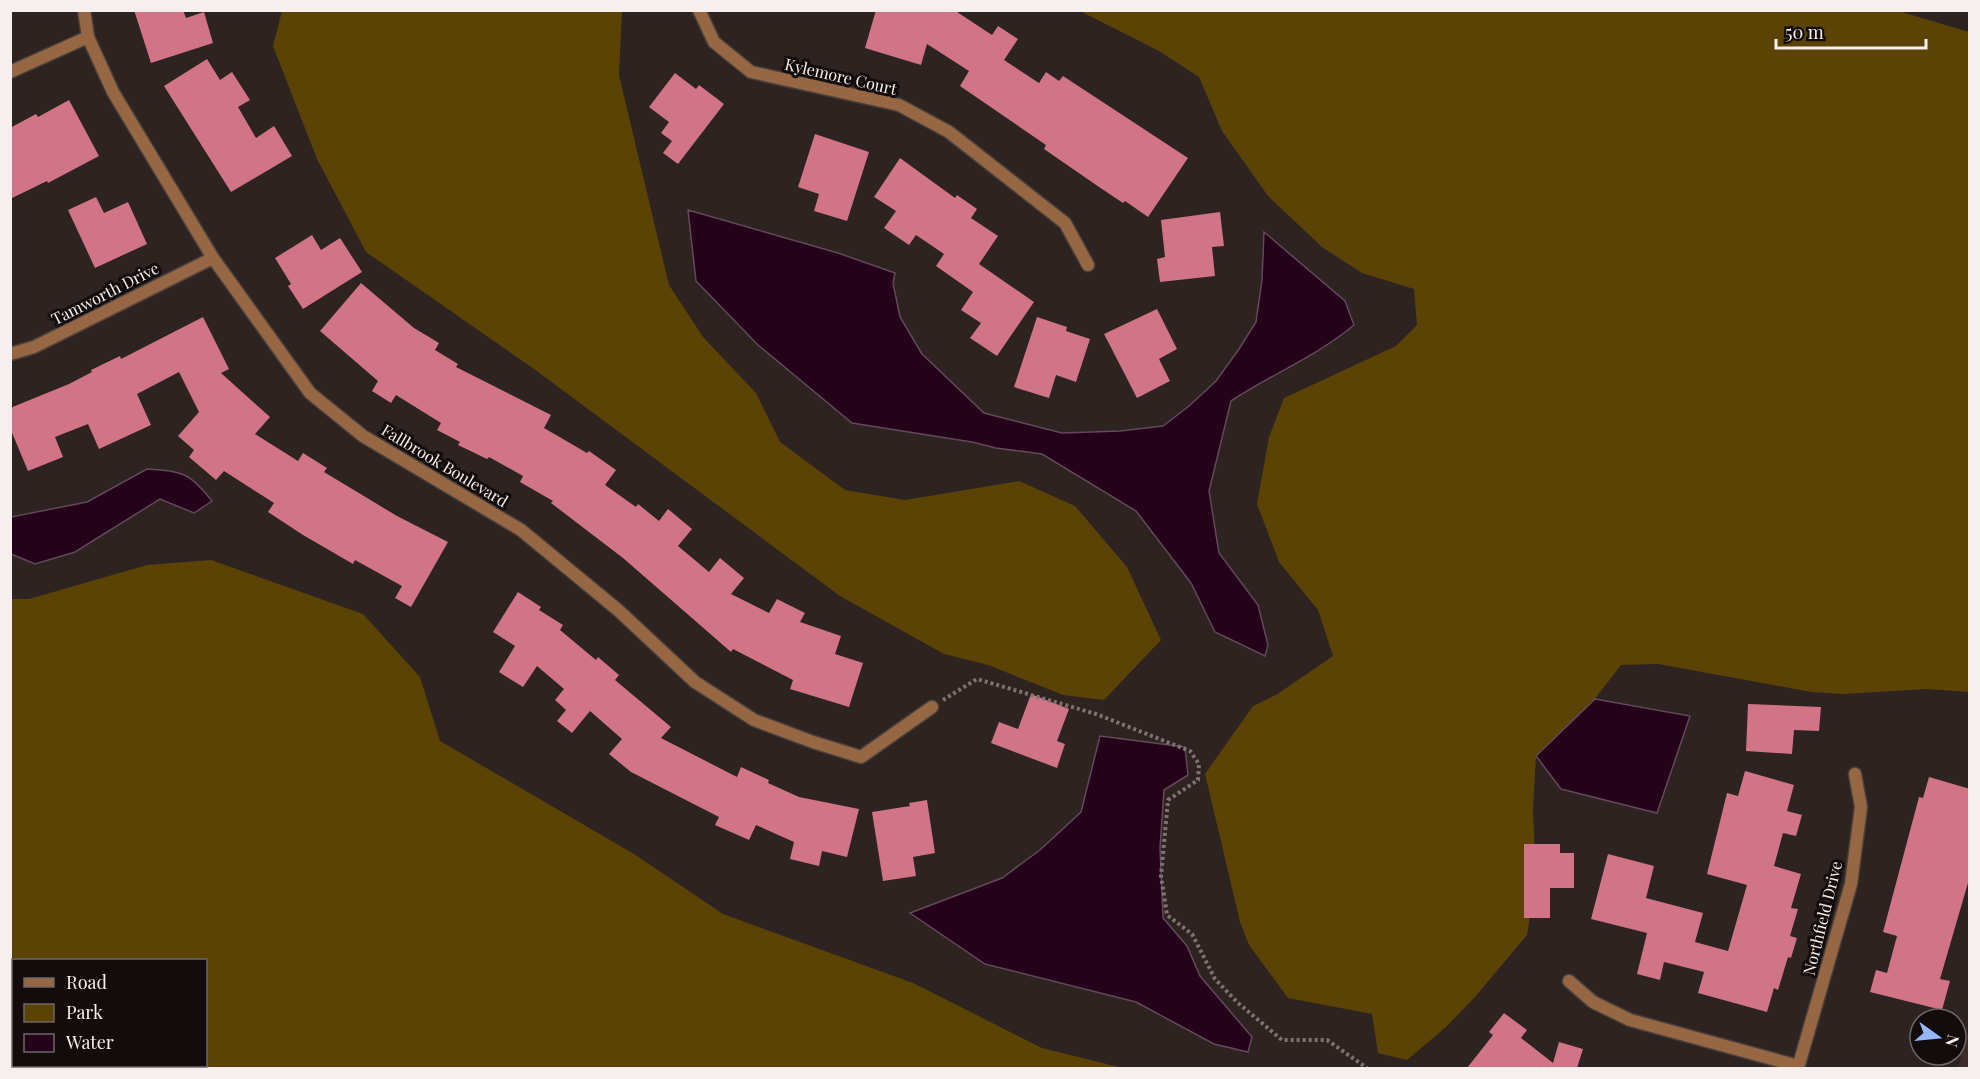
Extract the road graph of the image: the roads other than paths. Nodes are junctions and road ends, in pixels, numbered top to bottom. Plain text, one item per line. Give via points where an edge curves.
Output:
1 (84, 10) edge
2 (699, 10) edge
3 (88, 37) junction
4 (10, 72) edge
5 (213, 258) junction
6 (1088, 265) dead end
7 (10, 354) edge
8 (932, 707) road end
9 (1855, 774) dead end
10 (1569, 981) dead end
11 (1798, 1067) edge

1 - 3 street, Fallbrook Boulevard
2 - 6 street, Kylemore Court via 714,42 751,72 899,105 949,132 1065,223
3 - 4 street
3 - 5 street, Fallbrook Boulevard via 113,92
5 - 7 street, Tamworth Drive via 34,347
5 - 8 street, Fallbrook Boulevard via 310,393 363,436 520,530 618,610 695,682 754,720 861,757
9 - 11 street, Northfield Drive via 1861,807 1851,884
10 - 11 street via 1593,1002 1630,1020

